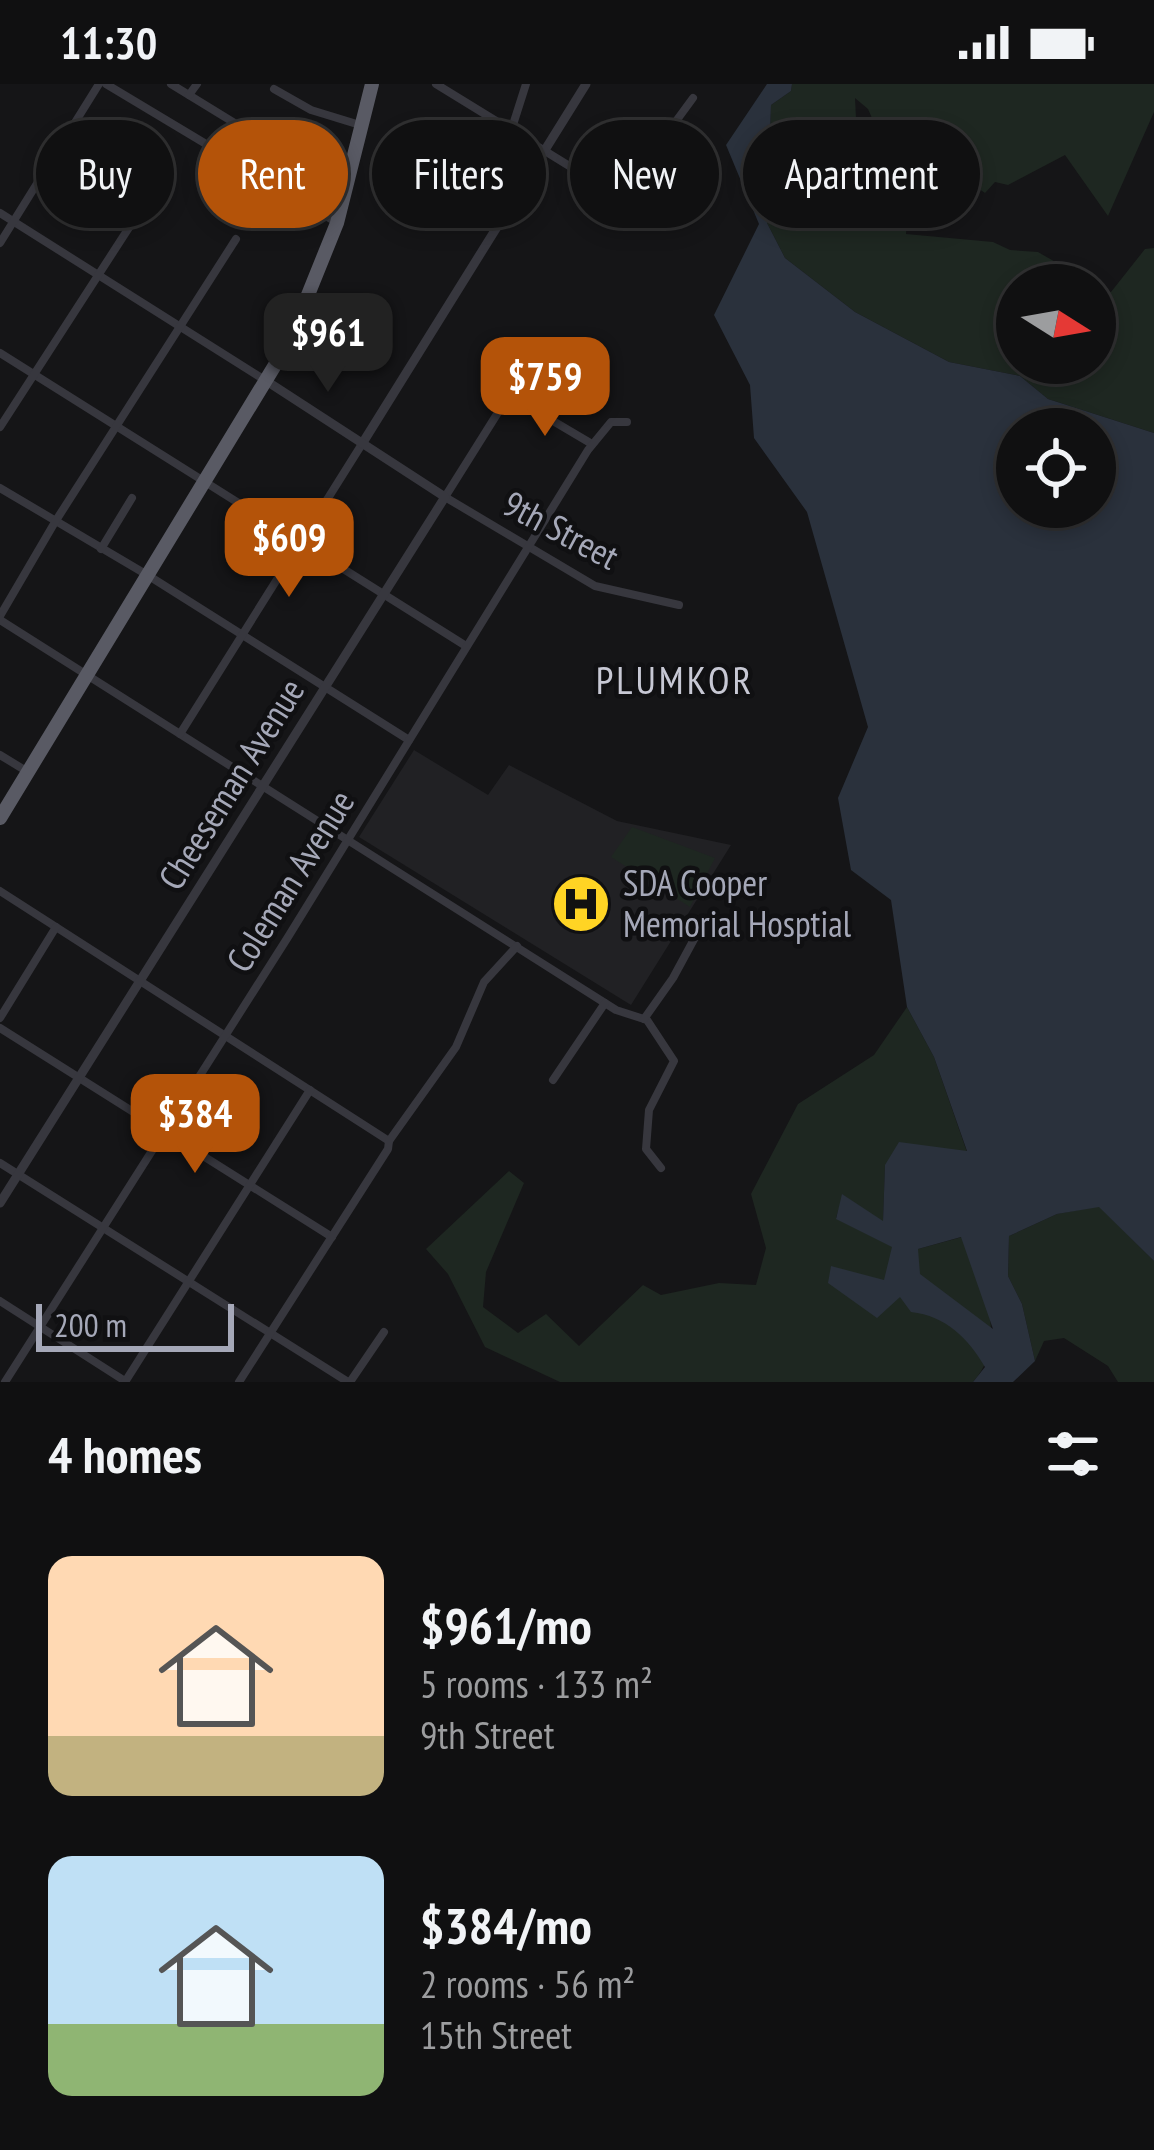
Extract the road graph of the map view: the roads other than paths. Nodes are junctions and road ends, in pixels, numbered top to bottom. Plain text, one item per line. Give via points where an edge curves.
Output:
1 (103, 84) edge
2 (172, 84) edge
3 (197, 84) edge
4 (372, 84) edge
5 (436, 84) edge
6 (526, 84) edge
7 (586, 84) edge
8 (274, 89) dead end
9 (189, 94) junction
10 (692, 98) dead end
11 (232, 120) edge
12 (493, 120) edge
13 (515, 120) edge
14 (676, 120) edge
15 (362, 125) junction
16 (198, 140) edge
17 (546, 149) edge
18 (348, 182) edge
19 (0, 213) edge
20 (14, 222) junction
21 (128, 228) edge
22 (335, 228) edge
23 (497, 228) edge
24 (236, 239) dead end
25 (0, 243) edge
26 (98, 274) junction
27 (179, 328) junction
28 (0, 352) edge
29 (33, 374) junction
30 (268, 382) junction
31 (627, 422) dead end
32 (0, 427) edge
33 (118, 427) junction
34 (362, 444) junction
35 (593, 444) junction
36 (206, 482) junction
37 (0, 488) edge
38 (446, 497) junction
39 (132, 498) dead end
40 (55, 522) junction
41 (300, 541) junction
42 (528, 548) junction
43 (101, 549) junction
44 (148, 576) junction
45 (384, 593) junction
46 (680, 605) dead end
47 (0, 618) edge
48 (241, 636) junction
49 (466, 646) junction
50 (87, 677) junction
51 (322, 688) junction
52 (180, 734) junction
53 (409, 740) junction
54 (0, 755) edge
55 (28, 772) junction
56 (263, 785) junction
57 (0, 818) edge
58 (349, 838) junction
59 (0, 891) edge
60 (705, 919) dead end
61 (56, 927) junction
62 (517, 946) junction
63 (140, 980) junction
64 (0, 991) edge
65 (12, 998) junction
66 (604, 1003) junction
67 (0, 1018) edge
68 (644, 1019) junction
69 (0, 1028) edge
70 (226, 1034) junction
71 (78, 1077) junction
72 (553, 1080) dead end
73 (310, 1090) junction
74 (163, 1130) junction
75 (389, 1141) junction
76 (0, 1162) edge
77 (661, 1168) dead end
78 (18, 1174) junction
79 (251, 1185) junction
80 (0, 1203) edge
81 (103, 1227) junction
82 (332, 1237) junction
83 (191, 1281) junction
84 (0, 1301) edge
85 (40, 1326) junction
86 (272, 1332) junction
87 (384, 1332) dead end
88 (5, 1382) edge
89 (126, 1382) edge
90 (239, 1382) edge
91 (349, 1382) edge

1 - 16 street
1 - 20 street
2 - 9 street
3 - 9 street
4 - 15 highway
5 - 12 street
6 - 13 street
7 - 17 street
8 - 15 street
9 - 11 street
10 - 14 street
15 - 18 highway
19 - 20 street, 9th Street
20 - 25 street
20 - 26 street, 9th Street
21 - 26 street
22 - 30 highway
23 - 34 street
24 - 27 street
26 - 27 street, 9th Street
26 - 29 street
27 - 30 street, 9th Street
27 - 33 street
28 - 29 street
29 - 32 street
29 - 33 street
30 - 34 street, 9th Street
30 - 36 highway
31 - 35 street, Coleman Avenue via 611,422
33 - 36 street
33 - 40 street
34 - 38 street, 9th Street
34 - 41 street
35 - 38 street, Cheeseman Avenue via 509,395
35 - 42 street, Coleman Avenue
36 - 41 street
36 - 44 highway
37 - 40 street
38 - 42 street, 9th Street
38 - 45 street, Cheeseman Avenue
39 - 43 street
40 - 43 street
40 - 47 street
41 - 45 street
41 - 48 street
42 - 46 street, 9th Street via 595,586
42 - 49 street, Coleman Avenue
43 - 44 street
44 - 48 street
44 - 50 highway
45 - 49 street
45 - 51 street, Cheeseman Avenue
47 - 50 street
48 - 51 street
48 - 52 street
49 - 53 street, Coleman Avenue
50 - 52 street
50 - 55 highway
51 - 53 street
51 - 56 street, Cheeseman Avenue
52 - 56 street
53 - 58 street, Coleman Avenue
54 - 55 street
55 - 57 highway
56 - 58 street
56 - 63 street, Cheeseman Avenue
58 - 62 street
58 - 70 street, Coleman Avenue
59 - 61 street
60 - 68 street
61 - 63 street
61 - 65 street
62 - 66 street
62 - 75 street via 484,982 456,1047
63 - 70 street
63 - 71 street, Cheeseman Avenue
64 - 65 street
65 - 67 street
66 - 68 street
66 - 72 street
68 - 77 street via 674,1061 648,1113 646,1149
69 - 71 street
70 - 73 street
70 - 74 street, Coleman Avenue
71 - 74 street
71 - 78 street, Cheeseman Avenue
73 - 75 street
73 - 79 street
74 - 79 street
74 - 81 street, Coleman Avenue
75 - 82 street
76 - 78 street
78 - 80 street, Cheeseman Avenue
78 - 81 street
79 - 82 street
79 - 83 street
81 - 83 street
81 - 85 street, Coleman Avenue
82 - 86 street
83 - 86 street
83 - 89 street
84 - 85 street
85 - 88 street, Coleman Avenue
85 - 89 street
86 - 90 street
86 - 91 street
87 - 91 street

